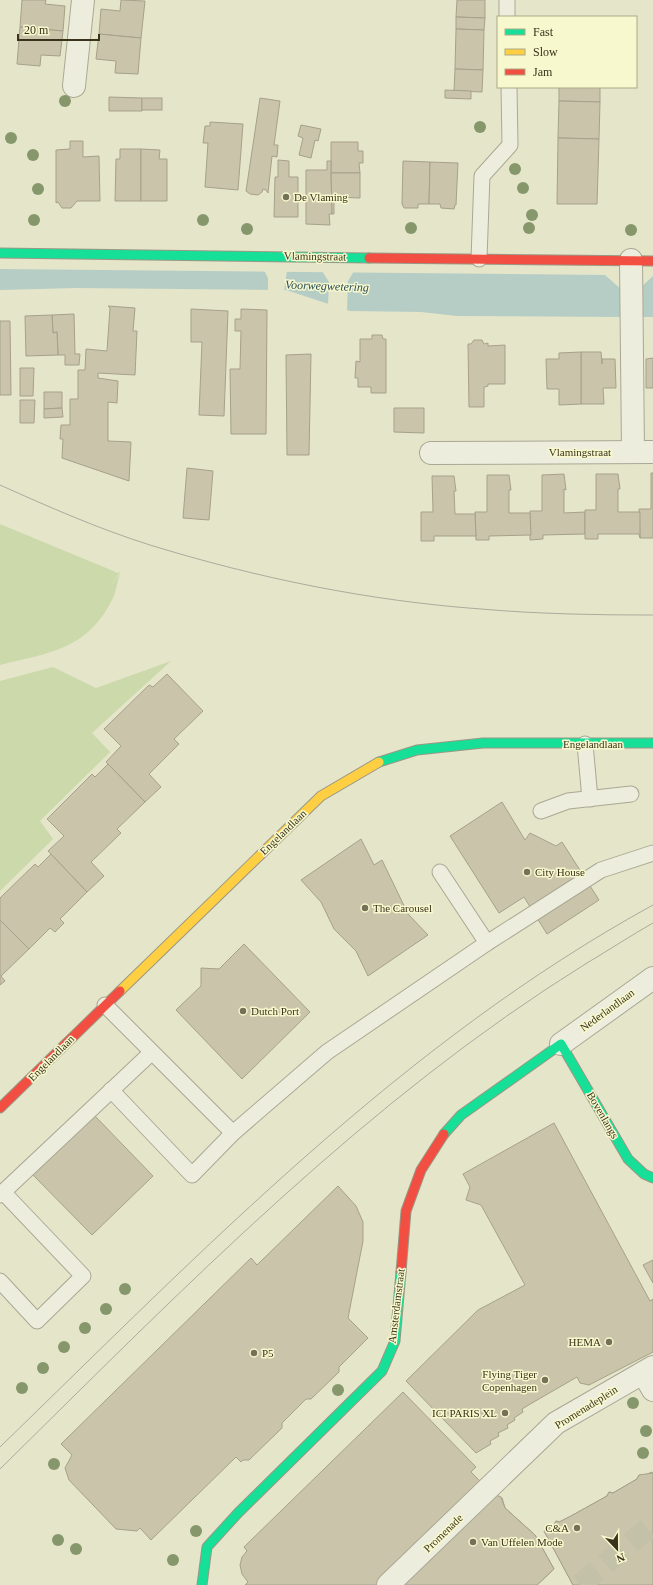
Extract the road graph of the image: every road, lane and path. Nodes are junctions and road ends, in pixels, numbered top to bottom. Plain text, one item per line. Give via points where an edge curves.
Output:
1 (83, 0) edge
2 (507, 0) edge
3 (507, 16) edge
4 (74, 86) dead end
5 (509, 88) edge
6 (0, 253) edge
7 (479, 259) junction
8 (653, 261) edge
9 (631, 266) junction
10 (643, 452) edge
11 (431, 453) dead end
12 (653, 743) edge
13 (585, 744) junction
14 (631, 794) dead end
15 (590, 799) junction
16 (541, 811) dead end
17 (653, 853) edge
18 (440, 872) dead end
19 (487, 943) junction
20 (653, 978) edge
21 (105, 1005) junction
22 (561, 1044) junction
23 (151, 1053) junction
24 (111, 1090) junction
25 (0, 1108) edge
26 (233, 1133) junction
27 (653, 1178) edge
28 (2, 1193) edge
29 (0, 1281) edge
30 (650, 1377) edge
31 (497, 1480) joint
32 (202, 1585) edge
33 (388, 1585) edge

1 - 4 street
2 - 3 lane
5 - 7 lane via 510,145 482,176
6 - 7 street, Vlamingstraat
7 - 9 street, Vlamingstraat
8 - 9 street, Vlamingstraat
9 - 10 street, Vlamingstraat via 632,328
10 - 11 street, Vlamingstraat
12 - 13 street, Engelandlaan
13 - 15 lane
13 - 21 street, Engelandlaan via 483,743 417,750 375,763 321,796
14 - 15 lane
15 - 16 lane via 568,801
17 - 19 lane via 601,870
18 - 19 lane
19 - 26 lane via 327,1052
20 - 22 street, Nederlandlaan
21 - 23 lane
21 - 25 street, Engelandlaan
22 - 27 street, Bovenlangs via 628,1159 644,1174
22 - 32 street, Amsterdamstraat via 461,1115 440,1138 421,1170 406,1211 394,1341 382,1371 207,1547
23 - 24 lane
23 - 26 lane
24 - 26 lane via 192,1175
24 - 28 lane
28 - 29 lane via 83,1276 37,1321
30 - 31 street, Promenadeplein via 556,1423
31 - 33 street, Promenade

